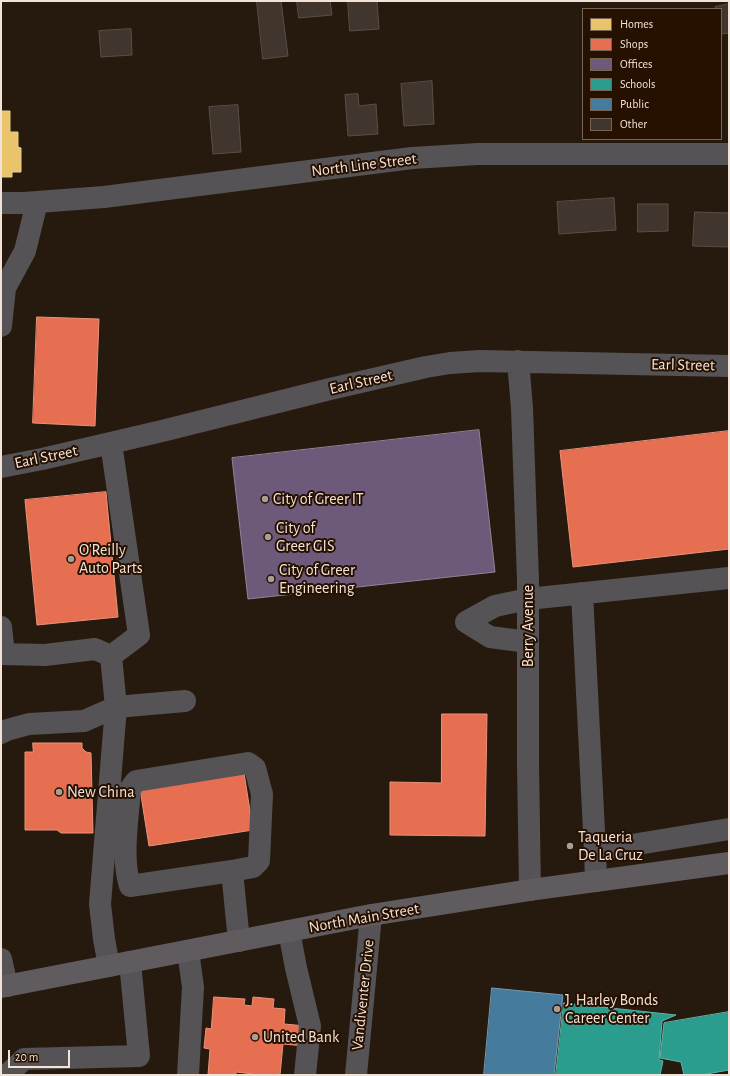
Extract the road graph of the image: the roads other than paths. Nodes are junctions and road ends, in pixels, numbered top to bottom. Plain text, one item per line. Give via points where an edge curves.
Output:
1 (729, 154) edge
2 (37, 202) junction
3 (1, 203) edge
4 (1, 326) edge
5 (518, 361) junction
6 (729, 366) edge
7 (111, 443) junction
8 (1, 467) edge
9 (729, 578) edge
10 (582, 593) junction
11 (528, 599) junction
12 (1, 627) edge
13 (528, 642) junction
14 (2, 654) edge
15 (111, 656) junction
16 (185, 701) dead end
17 (116, 707) junction
18 (1, 734) edge
19 (729, 829) edge
20 (595, 851) junction
21 (729, 863) edge
22 (232, 871) junction
23 (596, 881) junction
24 (530, 890) junction
25 (372, 915) junction
26 (289, 931) junction
27 (239, 941) junction
28 (188, 951) junction
29 (1, 959) edge
30 (119, 964) junction
31 (4, 987) edge
32 (139, 1065) edge
33 (7, 1075) edge
34 (188, 1075) edge
35 (305, 1075) edge
36 (356, 1075) edge

1 - 2 street, North Line Street via 478,154 412,158 104,197
2 - 3 street, North Line Street
2 - 4 street via 25,251 5,288
5 - 6 street, Earl Street
5 - 7 street, Earl Street via 480,360 426,367
5 - 11 street, Berry Avenue via 522,408
7 - 8 street, Earl Street
7 - 15 street via 139,635
9 - 10 street
10 - 11 street
10 - 20 street
11 - 13 street, Berry Avenue
11 - 13 street via 495,606 466,622 490,637
12 - 14 street
13 - 24 street, Berry Avenue
14 - 15 street via 45,655 95,649
15 - 17 street
16 - 17 street
17 - 18 street via 84,720 30,724 6,730
17 - 30 street via 100,904 104,939
19 - 20 street
20 - 23 street
21 - 23 main road, North Main Street
22 - 22 street via 253,867 259,861 262,794 255,768 248,763 136,782 130,789 125,852 130,886
22 - 27 street
23 - 24 main road, North Main Street
24 - 25 main road, North Main Street
25 - 26 main road, North Main Street
25 - 36 street, Vandiventer Drive
26 - 27 main road, North Main Street
26 - 35 street via 310,1026
27 - 28 main road, North Main Street
28 - 30 main road, North Main Street
28 - 34 street via 193,987
29 - 31 street
30 - 31 main road, North Main Street
30 - 32 street
32 - 33 street via 24,1059

